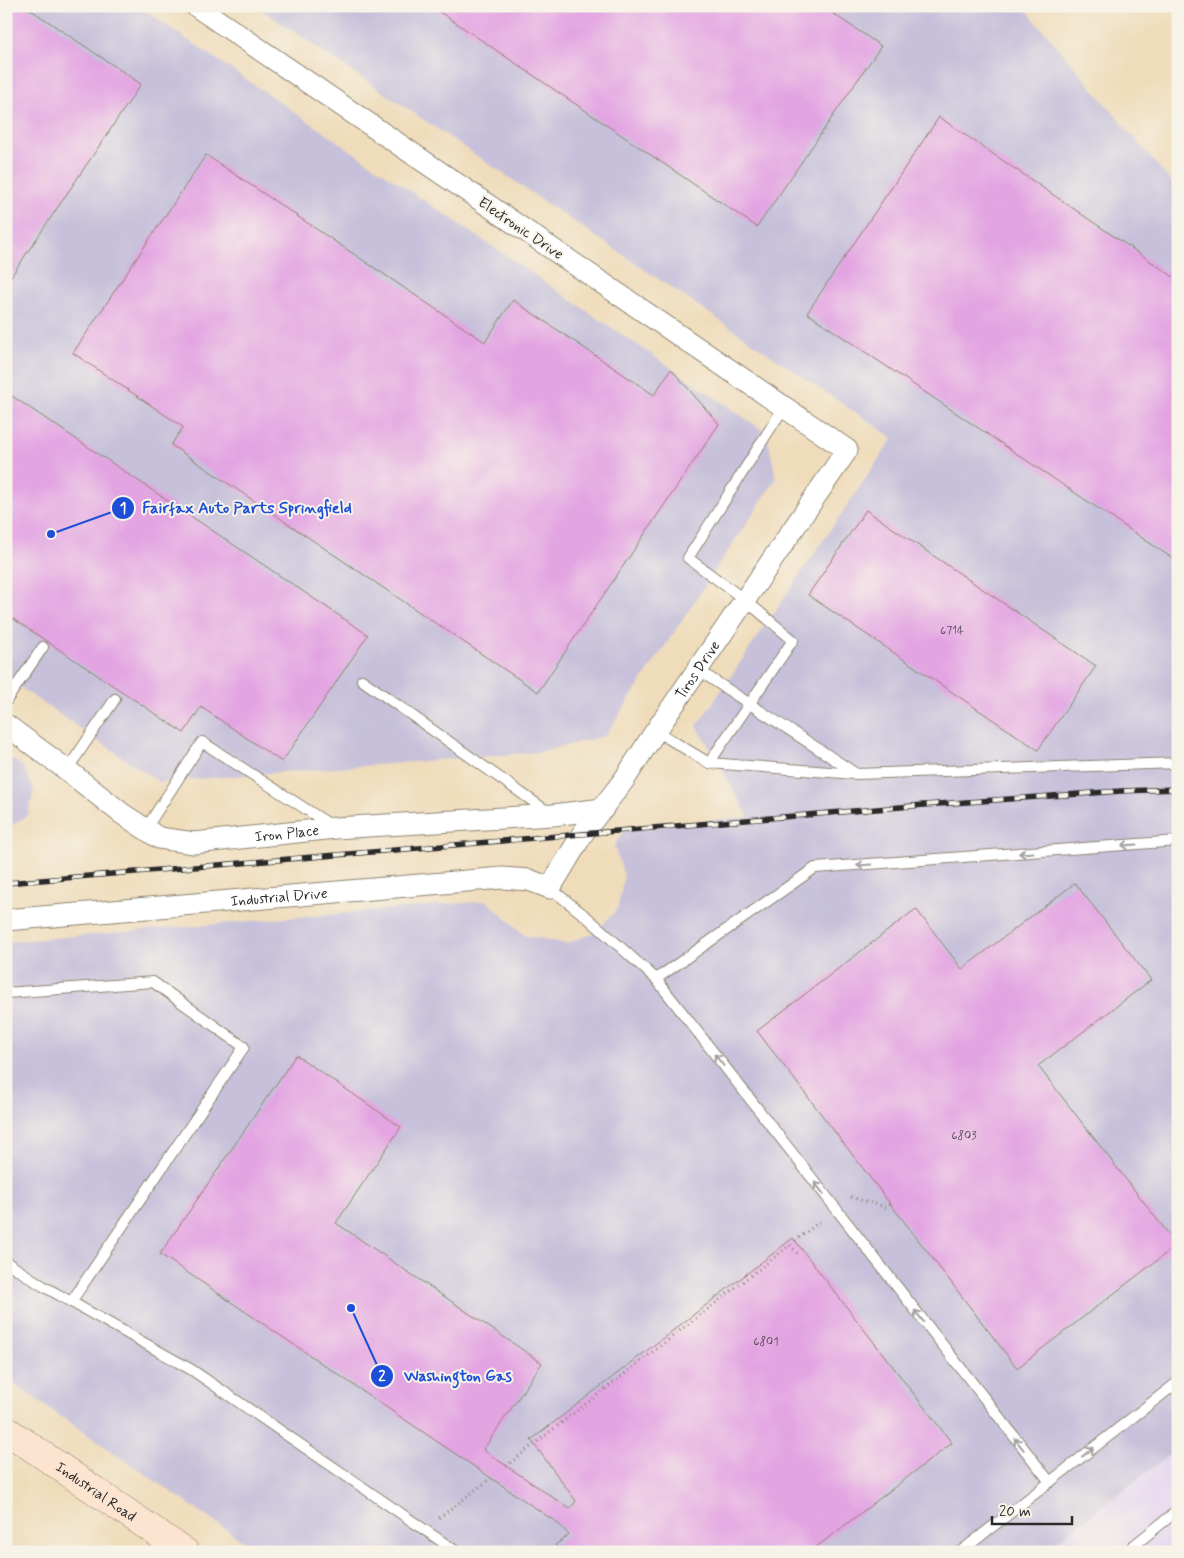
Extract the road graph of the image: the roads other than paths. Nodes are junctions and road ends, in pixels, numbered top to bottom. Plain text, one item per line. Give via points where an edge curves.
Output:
1 (196, 6) edge
2 (784, 408) junction
3 (847, 450) joint
4 (745, 600) junction
5 (43, 647) dead end
6 (698, 670) junction
7 (362, 680) dead end
8 (115, 700) dead end
9 (6, 702) edge
10 (749, 704) junction
11 (6, 725) edge
12 (656, 731) junction
13 (709, 763) junction
14 (1178, 763) edge
15 (67, 770) junction
16 (856, 774) junction
17 (603, 809) junction
18 (553, 816) junction
19 (335, 828) junction
20 (145, 830) junction
21 (1178, 841) edge
22 (550, 888) junction
23 (6, 920) edge
24 (656, 979) junction
25 (6, 993) edge
26 (6, 1262) edge
27 (71, 1302) junction
28 (1178, 1382) edge
29 (6, 1430) edge
30 (1050, 1482) junction
31 (1178, 1510) edge
32 (185, 1552) edge
33 (457, 1552) edge
34 (960, 1552) edge
35 (1130, 1552) edge

1 - 2 street, Electronic Drive
2 - 3 street, Electronic Drive
2 - 4 lane via 688,558
3 - 4 street, Tiros Drive
4 - 6 street, Tiros Drive
4 - 10 lane via 793,640
5 - 9 lane
6 - 10 lane
6 - 12 street, Tiros Drive
7 - 18 lane
8 - 15 lane
10 - 13 lane
10 - 16 lane
11 - 15 street, Iron Place
12 - 13 lane
12 - 17 street, Tiros Drive
13 - 16 lane
14 - 16 lane
15 - 20 street, Iron Place
17 - 18 street, Iron Place
17 - 22 street, Tiros Drive via 583,833
18 - 19 street, Iron Place
19 - 20 street, Iron Place via 194,843 159,838
19 - 20 lane via 202,742
21 -> 24 lane via 815,868
22 - 23 street, Industrial Drive via 530,880 502,878
22 - 24 lane
30 -> 24 lane
25 - 27 lane via 153,982 244,1047
26 - 27 lane
27 - 33 lane via 192,1370
30 -> 28 lane
29 - 32 street, Industrial Road
30 - 34 lane
31 - 35 lane

